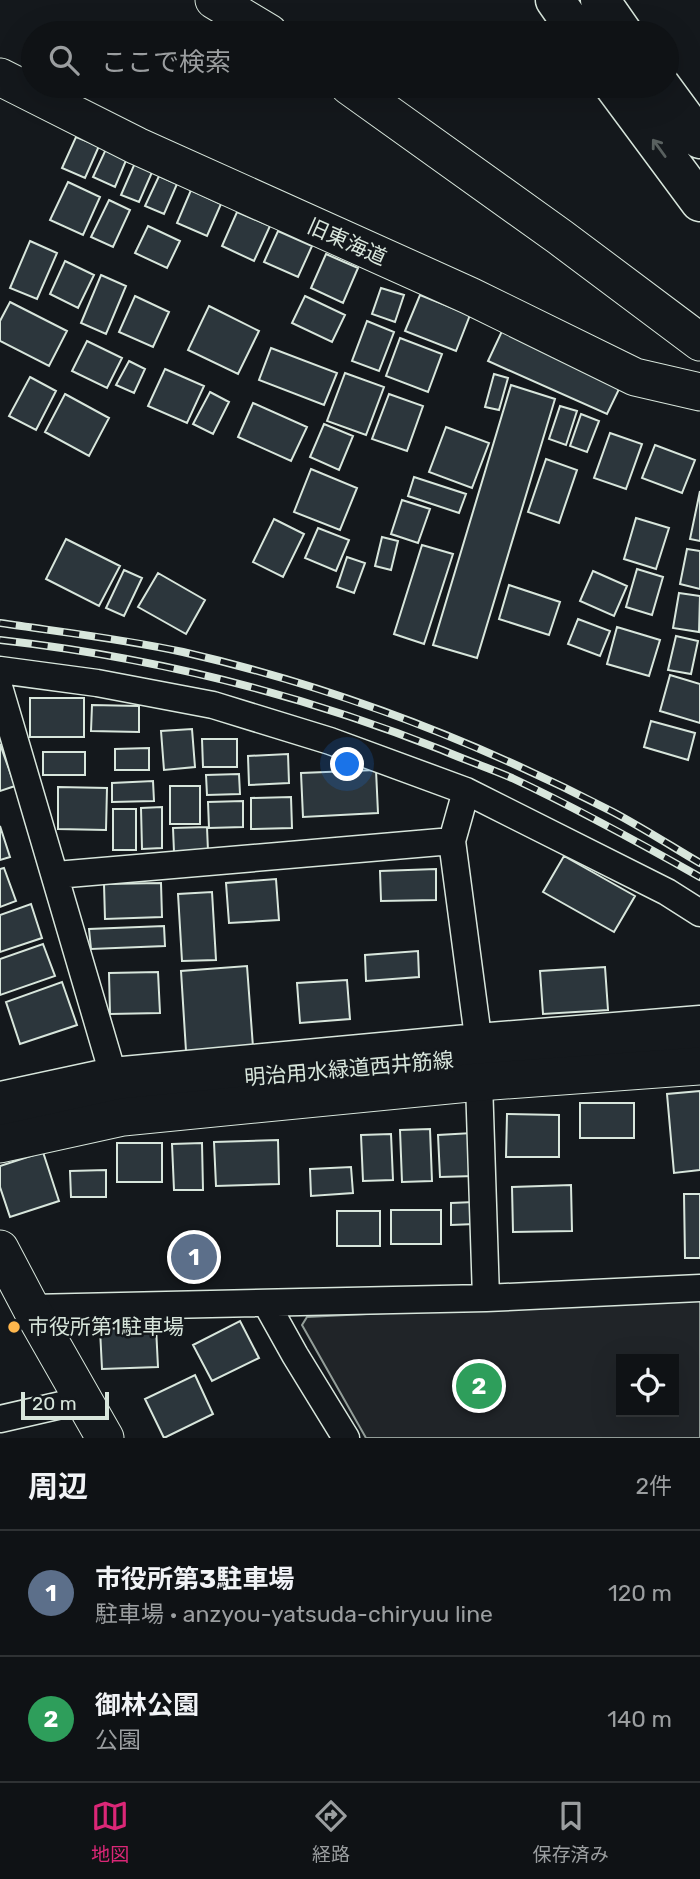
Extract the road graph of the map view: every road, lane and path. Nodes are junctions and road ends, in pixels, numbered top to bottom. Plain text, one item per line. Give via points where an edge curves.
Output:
1 (214, 0) edge
2 (555, 0) edge
3 (600, 0) edge
4 (249, 21) edge
5 (570, 21) edge
6 (615, 21) edge
7 (0, 76) edge
8 (21, 87) edge
9 (43, 98) edge
10 (366, 98) edge
11 (623, 98) edge
12 (670, 98) edge
13 (700, 139) edge
14 (700, 202) edge
15 (700, 342) edge
16 (700, 392) edge
17 (0, 670) edge
18 (0, 690) edge
19 (466, 791) junction
20 (452, 841) junction
21 (55, 875) junction
22 (700, 913) edge
23 (478, 1037) junction
24 (699, 1040) edge
25 (112, 1071) junction
26 (479, 1082) junction
27 (0, 1095) edge
28 (0, 1114) edge
29 (0, 1144) edge
30 (0, 1249) edge
31 (700, 1288) edge
32 (486, 1298) junction
33 (266, 1303) junction
34 (31, 1308) junction
35 (83, 1400) junction
36 (0, 1419) edge
37 (105, 1438) edge
38 (346, 1438) edge

1 - 4 street
2 - 5 highway
3 - 6 highway
7 - 8 street, 旧東海道
9 - 16 street, 旧東海道 via 635,377
10 - 15 street
14 -> 11 highway
12 - 13 highway
17 - 19 street via 213,705 330,741
18 - 21 street
19 - 20 street
19 - 22 street
20 - 21 street
20 - 23 street
21 - 25 street
23 - 24 street
23 - 25 street
24 - 26 street
24 - 28 street, 明治用水緑道西井筋線 via 136,1087
25 - 27 street
26 - 29 street via 123,1117
26 - 32 street
30 - 34 street
31 - 32 street
32 - 33 street
33 - 34 street
33 - 38 street
34 - 35 street
35 - 36 street
35 - 37 street

